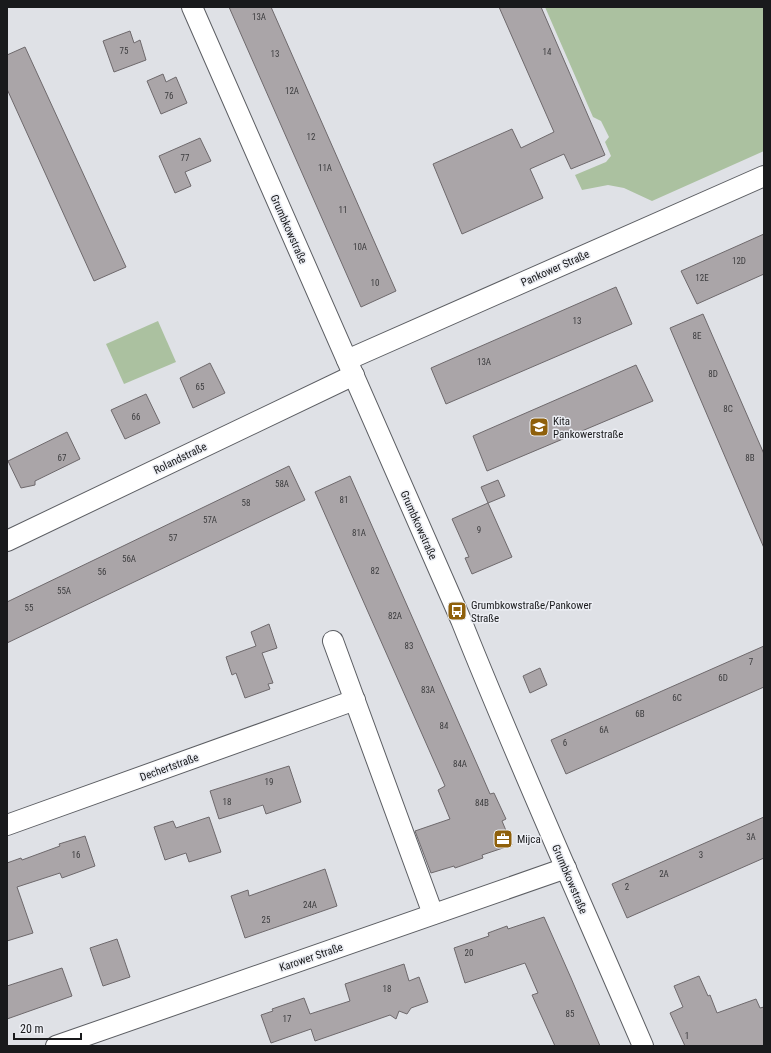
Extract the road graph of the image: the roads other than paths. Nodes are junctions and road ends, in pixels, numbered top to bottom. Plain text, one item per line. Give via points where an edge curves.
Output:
1 (192, 7) edge
2 (764, 176) edge
3 (350, 368) junction
4 (7, 541) edge
5 (333, 640) dead end
6 (355, 700) junction
7 (7, 826) edge
8 (566, 868) junction
9 (433, 914) junction
10 (56, 1046) edge
11 (642, 1046) edge

1 - 3 street, Grumbkowstraße
2 - 3 street, Pankower Straße
3 - 4 street, Rolandstraße
3 - 8 street, Grumbkowstraße
5 - 6 street
6 - 7 street, Dechertstraße
6 - 9 street
8 - 9 street, Karower Straße
8 - 11 street, Grumbkowstraße
9 - 10 street, Karower Straße

